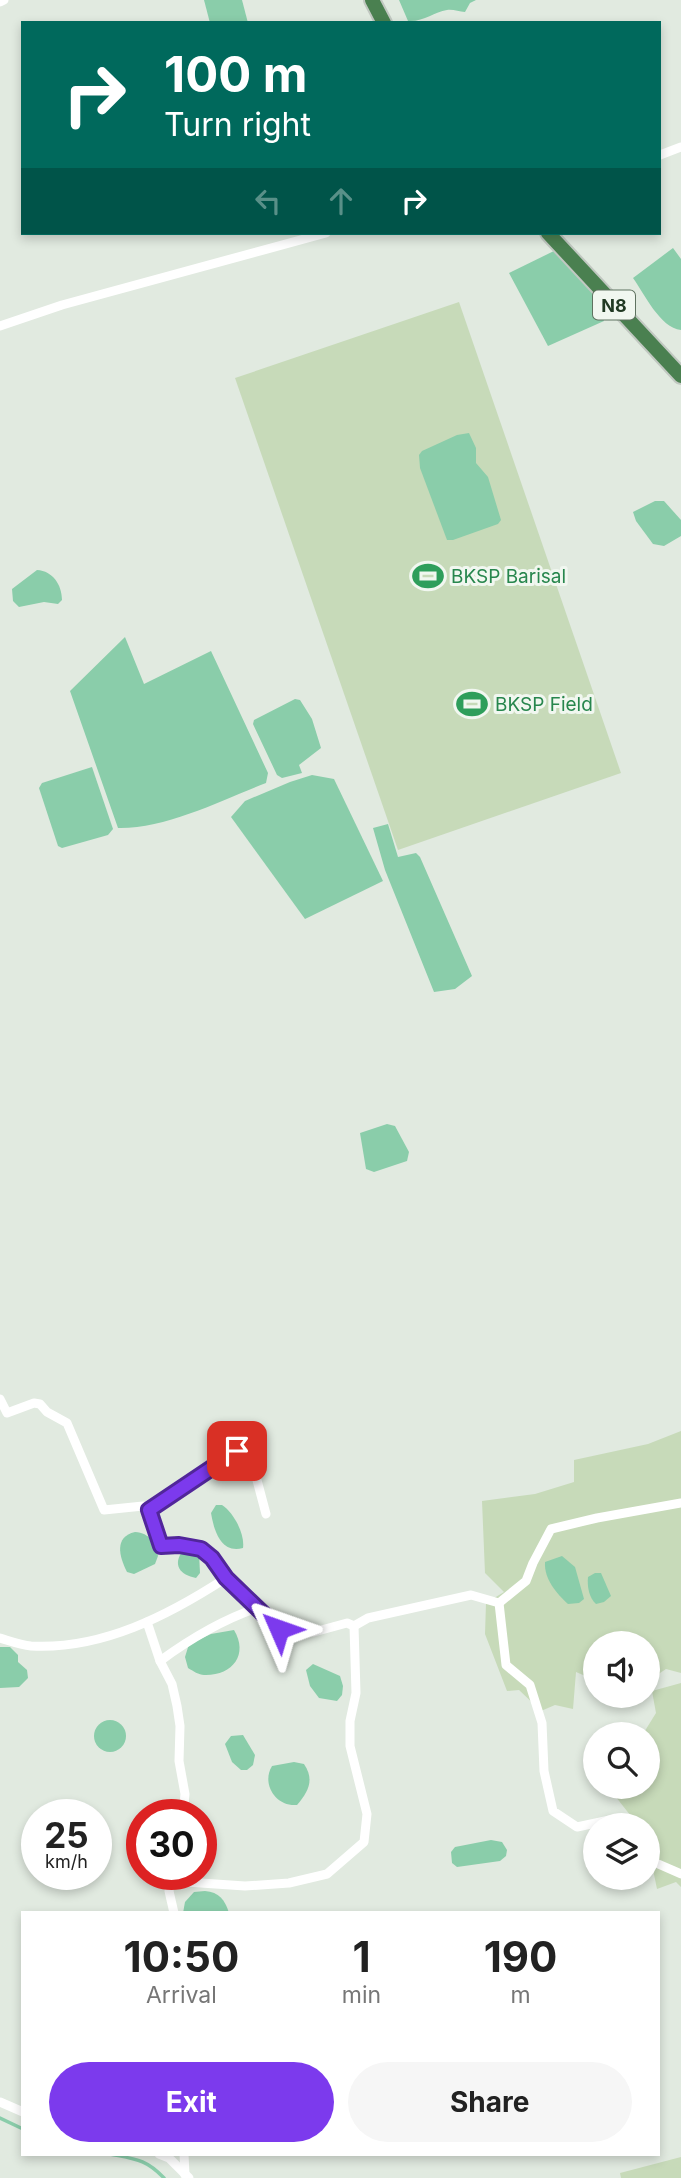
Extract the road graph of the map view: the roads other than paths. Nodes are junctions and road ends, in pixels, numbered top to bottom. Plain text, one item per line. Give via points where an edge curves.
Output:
1 (372, 0) edge
2 (383, 21) edge
3 (681, 147) edge
4 (661, 155) edge
5 (319, 235) edge
6 (550, 235) edge
7 (0, 326) edge
8 (681, 376) edge
9 (0, 1399) edge
10 (681, 1503) edge
11 (149, 1510) junction
12 (266, 1514) dead end
13 (226, 1578) junction
14 (499, 1603) junction
15 (257, 1608) junction
16 (147, 1622) junction
17 (354, 1626) junction
18 (0, 1638) edge
19 (160, 1661) junction
20 (186, 1799) edge
21 (583, 1826) edge
22 (660, 1865) edge
23 (681, 1874) edge
24 (217, 1883) edge
25 (169, 1890) edge
26 (174, 1911) edge
27 (0, 2102) edge
28 (21, 2111) edge
29 (164, 2156) edge
30 (184, 2156) edge
31 (187, 2176) edge

1 - 2 highway
3 - 4 street
5 - 7 street
6 - 8 highway, N8
9 - 11 street via 7,1413 40,1404 67,1423 104,1510 144,1506
10 - 14 street via 551,1530 526,1581
11 - 12 street via 237,1451 246,1452 251,1461
11 - 13 street via 161,1546 201,1549
13 - 15 street
13 - 16 street
14 - 17 street via 471,1595 368,1618
14 - 21 street via 506,1665 530,1685 542,1723 544,1771 554,1811 577,1827
15 - 17 street via 279,1629 314,1632 347,1623
15 - 19 street via 198,1635
16 - 18 street via 77,1643 30,1646
16 - 19 street
17 - 24 street via 356,1693 350,1746 367,1814 364,1842 327,1874 289,1883
19 - 20 street via 172,1684 180,1726 179,1760
22 - 23 street
25 - 26 street
27 - 28 street
29 - 31 street
30 - 31 street

